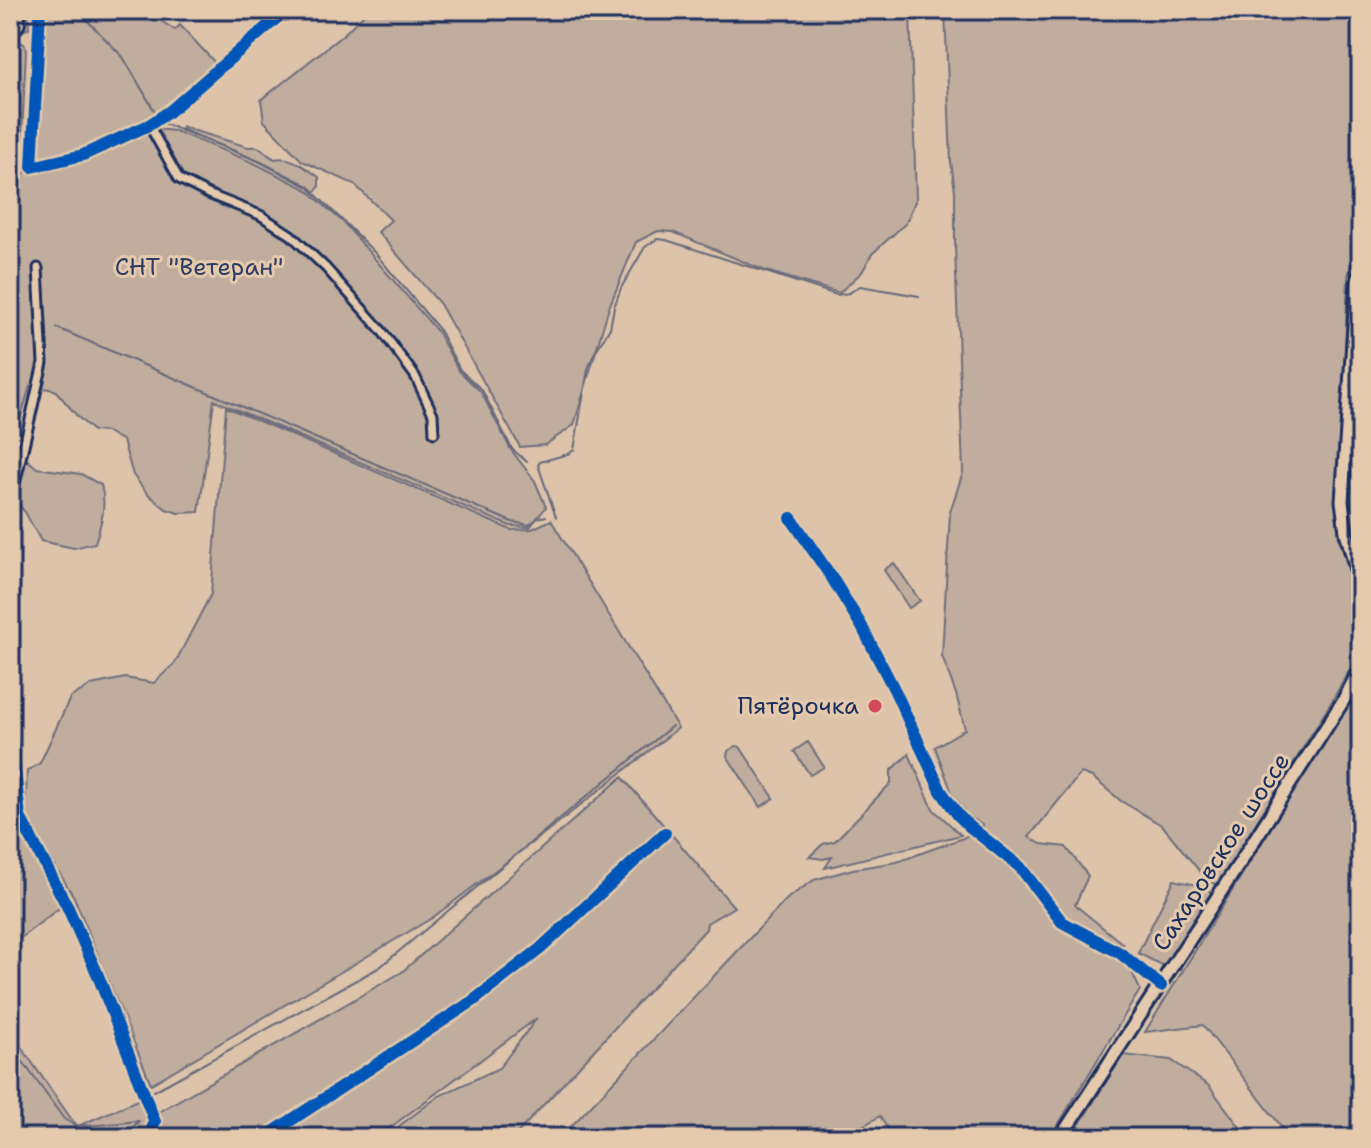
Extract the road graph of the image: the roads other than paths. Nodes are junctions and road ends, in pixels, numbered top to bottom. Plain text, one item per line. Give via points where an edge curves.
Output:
1 (21, 10) edge
2 (40, 10) edge
3 (269, 10) edge
4 (283, 13) edge
5 (17, 29) dead end
6 (149, 125) junction
7 (38, 268) dead end
8 (1361, 269) edge
9 (434, 433) dead end
10 (10, 506) edge
11 (791, 518) dead end
12 (1361, 588) edge
13 (1361, 667) edge
14 (1357, 684) edge
15 (10, 723) edge
16 (665, 833) dead end
17 (1161, 986) junction
18 (158, 1138) edge
19 (264, 1138) edge
20 (1060, 1138) edge

1 - 5 street
2 - 6 street via 32,167 83,155
3 - 4 street
4 - 6 street
6 - 9 street via 179,179 260,215 326,268 415,376 433,414
7 - 10 street via 43,363
8 - 12 main road via 1342,501
11 - 17 street via 861,625 949,804 1020,867 1062,922 1120,953
13 - 14 main road, Сахаровское шоссе
14 - 17 main road, Сахаровское шоссе
15 - 18 street via 20,817 91,960
16 - 19 street via 540,949 473,1001
17 - 20 main road, Сахаровское шоссе

